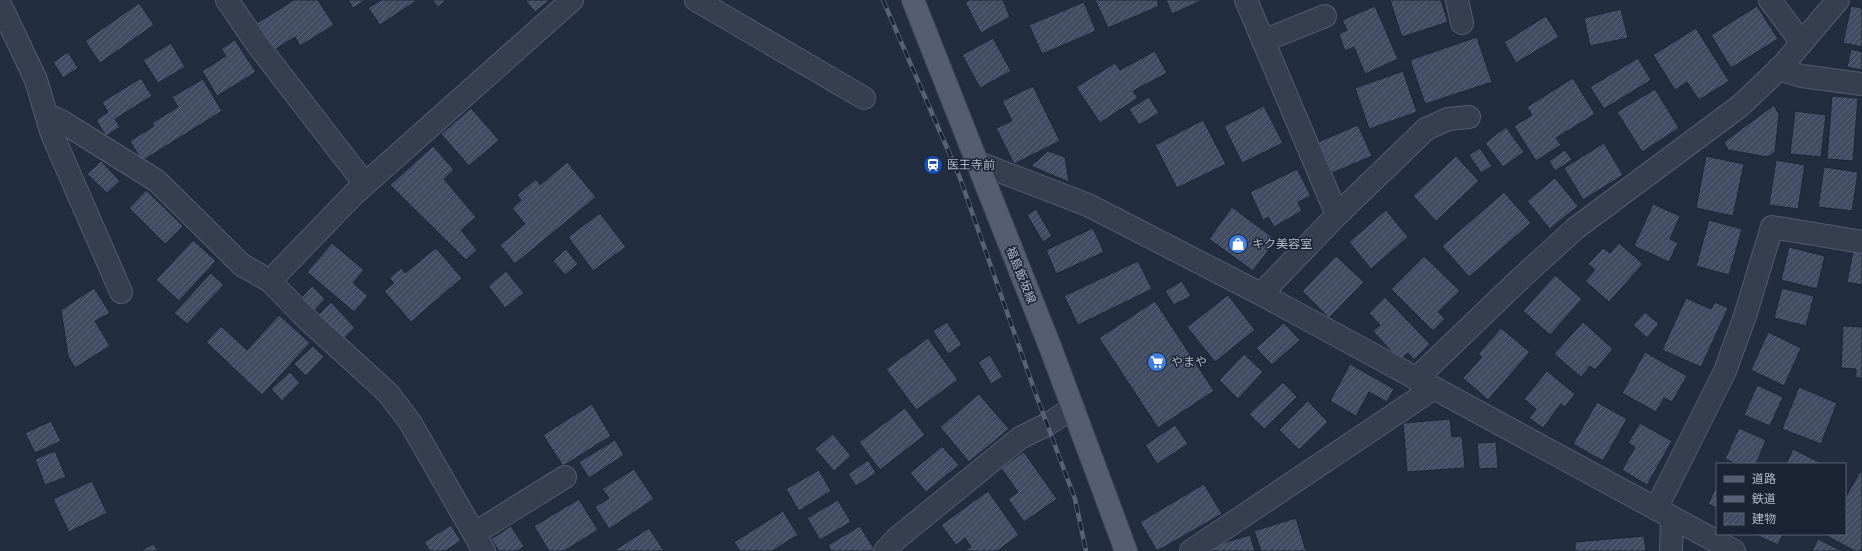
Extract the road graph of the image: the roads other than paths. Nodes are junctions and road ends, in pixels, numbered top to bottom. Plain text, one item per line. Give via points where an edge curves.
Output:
1 (227, 0) edge
2 (572, 0) edge
3 (696, 0) edge
4 (913, 0) edge
5 (1246, 0) edge
6 (1457, 0) edge
7 (1770, 0) edge
8 (1838, 0) edge
9 (0, 4) edge
10 (1325, 16) dead end
11 (1462, 23) dead end
12 (1263, 41) junction
13 (1802, 42) junction
14 (1778, 69) junction
15 (1862, 84) edge
16 (864, 98) dead end
17 (46, 114) junction
18 (1469, 117) dead end
19 (976, 162) junction
20 (365, 184) junction
21 (1337, 215) junction
22 (1862, 242) edge
23 (270, 281) junction
24 (121, 292) dead end
25 (1261, 294) junction
26 (1425, 384) junction
27 (1073, 408) junction
28 (565, 477) dead end
29 (1664, 513) junction
30 (479, 542) edge
31 (885, 551) edge
32 (1126, 551) edge
33 (1192, 551) edge
34 (1671, 551) edge
35 (1734, 551) edge

1 - 20 street
2 - 20 street
3 - 16 street
4 - 19 main road, 福島飯坂線
5 - 12 street
6 - 11 street
7 - 13 street
8 - 13 street
9 - 17 street via 36,80
10 - 12 street
12 - 21 street
13 - 14 street
14 - 15 street via 1802,76
14 - 26 street via 1740,106 1576,228 1520,279
17 - 23 street via 157,181 242,265
17 - 24 street via 52,134
18 - 21 street via 1448,119 1426,129
19 - 25 street via 1088,205
19 - 27 main road, 福島飯坂線
20 - 23 street
21 - 25 street
22 - 29 street via 1772,227 1725,371
23 - 30 street via 306,318 388,392 410,422
25 - 26 street
26 - 29 street
26 - 33 street
27 - 31 street via 1020,438 896,539
27 - 32 main road, 福島飯坂線
28 - 30 street
29 - 34 street
29 - 35 street

